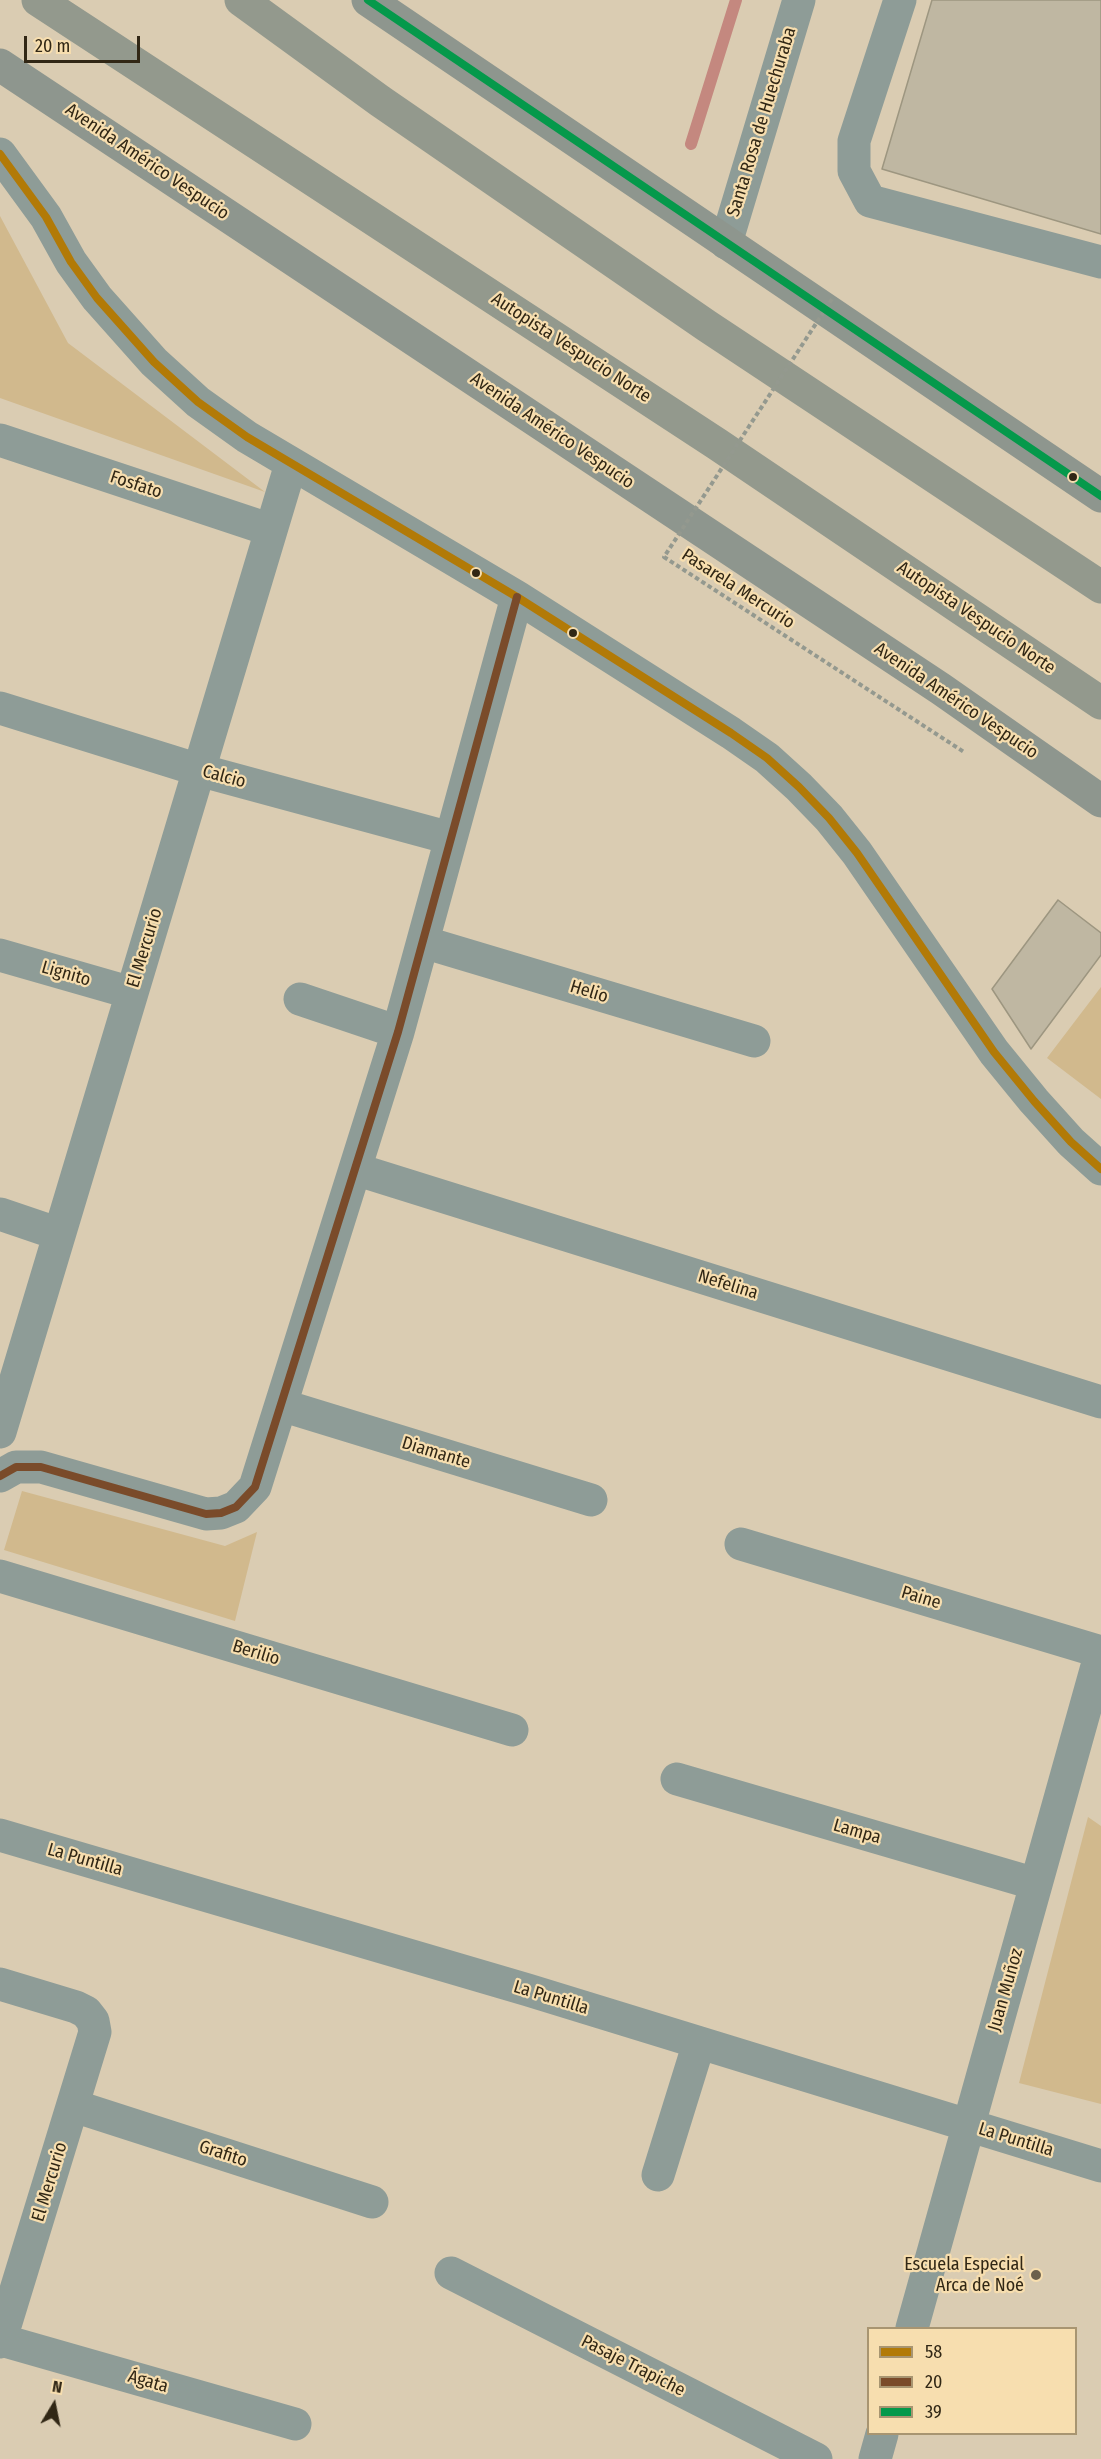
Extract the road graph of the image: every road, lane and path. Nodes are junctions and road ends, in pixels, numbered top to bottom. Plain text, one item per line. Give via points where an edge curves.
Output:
1 (241, 0) edge
2 (261, 0) edge
3 (368, 0) edge
4 (799, 0) edge
5 (900, 0) edge
6 (39, 3) edge
7 (0, 65) edge
8 (380, 101) junction
9 (0, 154) edge
10 (726, 243) junction
11 (1101, 262) edge
12 (832, 300) dead end
13 (0, 440) edge
14 (291, 464) junction
15 (1101, 496) edge
16 (271, 530) junction
17 (1101, 587) edge
18 (517, 597) junction
19 (1101, 703) edge
20 (0, 708) edge
21 (964, 752) dead end
22 (199, 770) junction
23 (1101, 801) edge
24 (450, 838) junction
25 (423, 942) junction
26 (0, 955) edge
27 (132, 993) junction
28 (300, 999) dead end
29 (398, 1032) junction
30 (754, 1041) dead end
31 (355, 1169) junction
32 (1101, 1169) edge
33 (0, 1214) edge
34 (59, 1234) junction
35 (1101, 1402) edge
36 (281, 1405) junction
37 (0, 1432) edge
38 (1, 1471) edge
39 (591, 1500) dead end
40 (741, 1544) dead end
41 (0, 1576) edge
42 (1101, 1652) edge
43 (512, 1730) dead end
44 (677, 1779) dead end
45 (0, 1835) edge
46 (1036, 1884) junction
47 (0, 1984) edge
48 (699, 2043) junction
49 (74, 2106) junction
50 (968, 2125) junction
51 (1101, 2166) edge
52 (658, 2175) dead end
53 (372, 2202) dead end
54 (451, 2273) dead end
55 (912, 2327) edge
56 (0, 2341) edge
57 (295, 2424) dead end
58 (881, 2435) edge
59 (816, 2459) edge
60 (875, 2459) edge

1 - 8 highway
2 - 8 highway
3 - 10 main road
4 - 10 street, Santa Rosa de Huechuraba
5 - 11 street via 854,141 854,171 870,201
6 - 19 highway, Autopista Vespucio Norte via 717,444
7 - 23 main road, Avenida Américo Vespucio via 940,689
8 - 17 highway via 707,326
9 - 14 street via 46,217 71,262 124,331 198,402
10 - 15 main road
12 - 21 path, Pasarela Mercurio, bridge via 664,557
13 - 16 street, Fosfato
14 - 16 street, El Mercurio
14 - 18 street
16 - 22 street, El Mercurio
18 - 24 street
18 - 32 street via 730,733 799,787 857,853 994,1052 1071,1142
20 - 22 street, Calcio
22 - 24 street, Calcio
22 - 27 street, El Mercurio
24 - 25 street
25 - 29 street
25 - 30 street, Helio
26 - 27 street, Lignito
27 - 34 street, El Mercurio
28 - 29 street
29 - 31 street
31 - 35 street, Nefelina
31 - 36 street
33 - 34 street
34 - 37 street, El Mercurio
36 - 38 street via 255,1487 236,1508 221,1513 199,1512 41,1467
36 - 39 street, Diamante
40 - 42 street, Paine
41 - 43 street, Berilio
42 - 46 street, Juan Muñoz
44 - 46 street, Lampa
45 - 48 street, La Puntilla
46 - 50 street, Juan Muñoz
47 - 49 street, El Mercurio via 76,2007 93,2021 93,2043
48 - 50 street, La Puntilla
48 - 52 street
49 - 53 street, Grafito
49 - 56 street, El Mercurio
50 - 51 street, La Puntilla
50 - 55 street, Juan Muñoz
54 - 59 street, Pasaje Trapiche
56 - 57 street, Ágata
58 - 60 street

